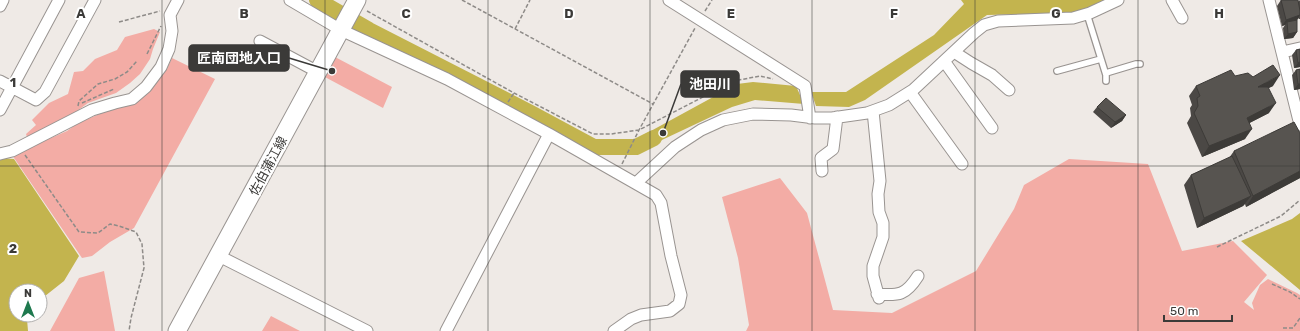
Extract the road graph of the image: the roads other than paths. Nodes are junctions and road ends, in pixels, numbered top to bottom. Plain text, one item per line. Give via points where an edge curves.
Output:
1 (4, 0) edge
2 (59, 0) edge
3 (94, 0) edge
4 (178, 0) edge
5 (290, 0) edge
6 (669, 0) edge
7 (1118, 0) edge
8 (1172, 0) edge
9 (1283, 1) edge
10 (1270, 2) edge
11 (355, 4) edge
12 (0, 6) edge
13 (1087, 14) junction
14 (1182, 18) dead end
15 (342, 27) junction
16 (260, 41) dead end
17 (1300, 48) edge
18 (954, 52) junction
19 (1282, 52) junction
20 (1101, 59) junction
21 (944, 61) junction
22 (1140, 64) dead end
23 (1057, 71) dead end
24 (318, 72) junction
25 (1106, 73) junction
26 (0, 81) edge
27 (1106, 81) dead end
28 (12, 88) junction
29 (1009, 90) dead end
30 (910, 92) junction
31 (1297, 100) edge
32 (0, 110) edge
33 (873, 111) junction
34 (810, 117) junction
35 (837, 117) junction
36 (1300, 125) edge
37 (992, 128) dead end
38 (549, 134) junction
39 (0, 154) edge
40 (962, 164) dead end
41 (822, 171) dead end
42 (636, 184) junction
43 (219, 256) junction
44 (918, 276) dead end
45 (177, 331) edge
46 (367, 331) edge
47 (446, 331) edge
48 (614, 331) edge

1 - 12 street
2 - 28 street
3 - 28 street via 45,92 36,100
4 - 39 street via 171,14 169,49 161,67 146,87 132,99 92,110
5 - 15 street
6 - 34 street via 805,86
7 - 13 street
8 - 14 street
9 - 10 street
10 - 19 street
11 - 15 main road, 佐伯蒲江線
13 - 18 street via 1073,18 988,23 980,27
13 - 20 lane
15 - 24 main road, 佐伯蒲江線
15 - 38 street via 447,79
16 - 24 street
17 - 19 street
18 - 21 street
18 - 29 street via 992,75
19 - 31 street
20 - 23 lane
20 - 25 lane
21 - 30 street
21 - 37 street
22 - 25 lane
24 - 43 main road, 佐伯蒲江線
25 - 27 lane
26 - 28 street
28 - 32 street
30 - 33 street via 890,105
30 - 40 street
31 - 36 street
33 - 35 street
33 - 44 street via 880,181 879,212 883,223 883,237 873,266 878,296 894,296 906,291
34 - 35 street
34 - 42 street via 753,114 724,120 701,130 675,148
35 - 41 street via 833,150 821,158
38 - 42 street
38 - 47 street
42 - 48 street via 656,196 661,203 681,295 679,304 670,311 641,315
43 - 45 main road, 佐伯蒲江線
43 - 46 street

